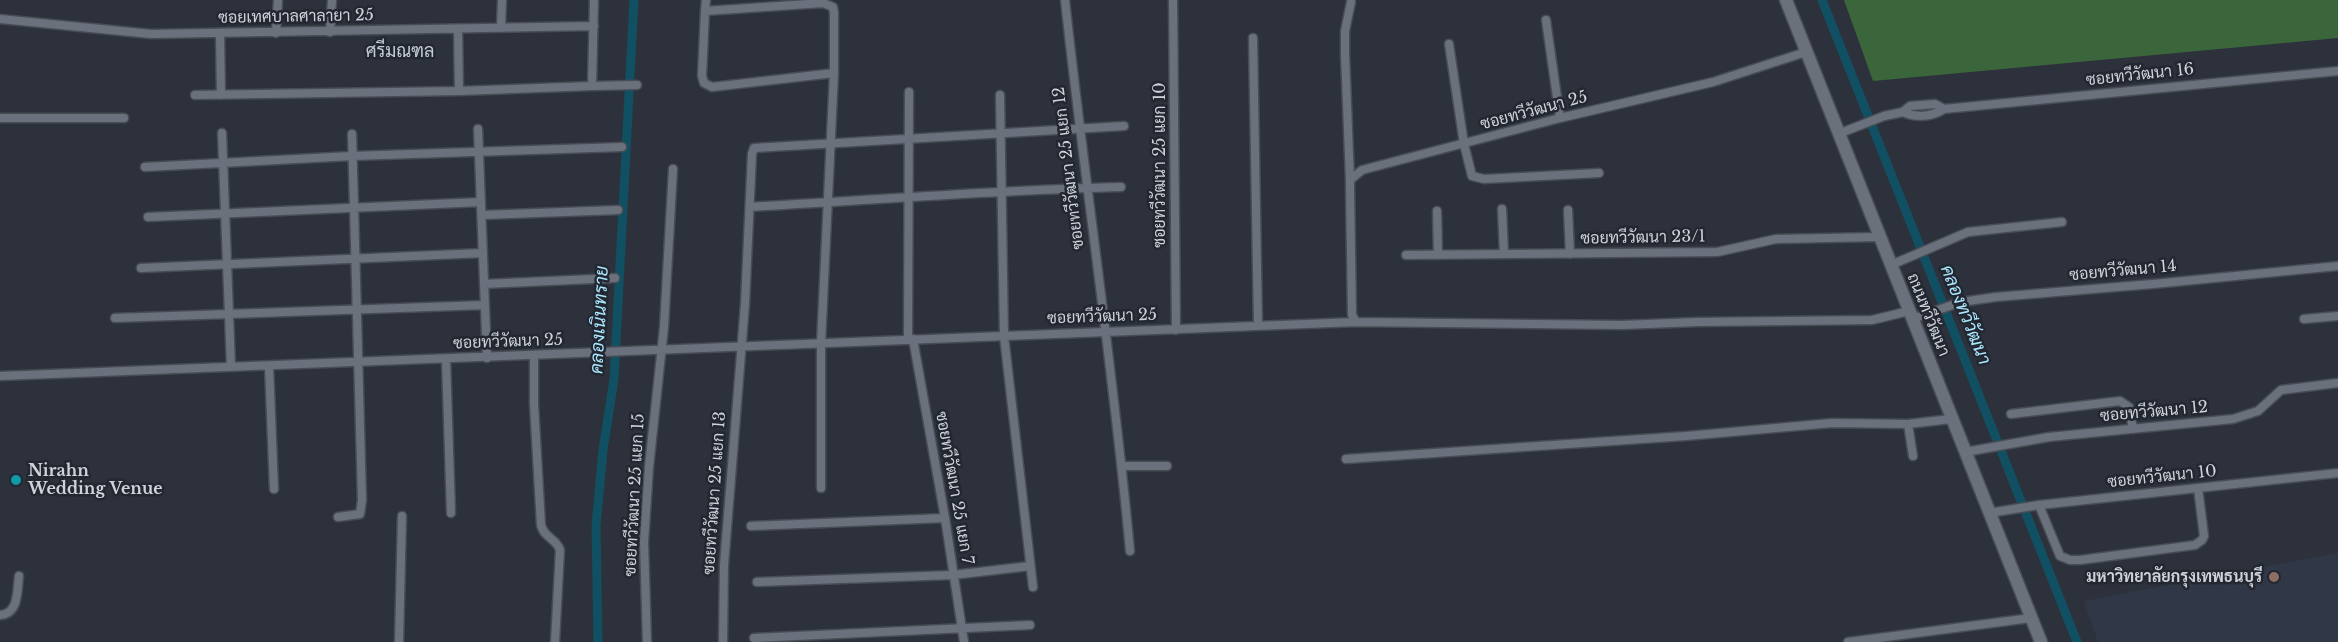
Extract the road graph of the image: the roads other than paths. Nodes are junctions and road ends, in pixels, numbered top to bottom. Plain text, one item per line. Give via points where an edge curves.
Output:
1 (278, 0) edge
2 (332, 0) edge
3 (502, 0) edge
4 (594, 0) edge
5 (706, 0) edge
6 (1065, 0) edge
7 (1173, 0) edge
8 (1786, 0) edge
9 (1351, 2) dead end
10 (705, 11) junction
11 (0, 20) edge
12 (1546, 20) dead end
13 (594, 26) junction
14 (501, 28) junction
15 (458, 29) junction
16 (330, 32) junction
17 (276, 33) junction
18 (220, 34) junction
19 (1253, 38) dead end
20 (1449, 44) dead end
21 (1806, 52) junction
22 (2338, 71) edge
23 (834, 73) junction
24 (633, 85) dead end
25 (592, 86) junction
26 (459, 91) junction
27 (909, 92) dead end
28 (195, 94) dead end
29 (1000, 94) dead end
30 (221, 95) junction
31 (0, 118) edge
32 (124, 118) dead end
33 (1560, 118) junction
34 (1124, 126) dead end
35 (478, 129) dead end
36 (1080, 129) junction
37 (1001, 133) junction
38 (222, 134) dead end
39 (352, 134) dead end
40 (1838, 134) junction
41 (909, 139) junction
42 (832, 143) junction
43 (1464, 144) junction
44 (622, 147) dead end
45 (479, 152) junction
46 (352, 156) junction
47 (223, 163) junction
48 (145, 167) dead end
49 (673, 169) dead end
50 (1599, 173) dead end
51 (1350, 180) junction
52 (1121, 187) dead end
53 (1086, 188) junction
54 (1002, 190) junction
55 (909, 198) junction
56 (481, 202) junction
57 (829, 202) junction
58 (354, 207) junction
59 (750, 207) junction
60 (1502, 209) dead end
61 (618, 210) dead end
62 (1568, 210) dead end
63 (1437, 211) dead end
64 (225, 213) junction
65 (482, 215) junction
66 (148, 217) dead end
67 (2062, 222) dead end
68 (1879, 237) junction
69 (483, 253) junction
70 (1504, 254) junction
71 (1570, 254) junction
72 (1406, 255) dead end
73 (1438, 255) junction
74 (356, 258) junction
75 (227, 264) junction
76 (1891, 265) junction
77 (2338, 266) edge
78 (141, 268) dead end
79 (615, 278) dead end
80 (484, 284) junction
81 (485, 305) junction
82 (357, 309) junction
83 (229, 314) junction
84 (1910, 315) junction
85 (2338, 316) edge
86 (115, 318) dead end
87 (2304, 319) dead end
88 (1356, 322) junction
89 (1258, 325) junction
90 (1176, 330) junction
91 (1104, 332) junction
92 (1004, 336) junction
93 (911, 339) junction
94 (821, 343) junction
95 (741, 346) junction
96 (660, 350) junction
97 (534, 356) junction
98 (487, 358) junction
99 (446, 359) junction
100 (358, 362) junction
101 (269, 366) junction
102 (231, 367) junction
103 (0, 376) edge
104 (2338, 383) edge
105 (2011, 414) dead end
106 (1951, 419) junction
107 (1908, 424) junction
108 (2133, 429) junction
109 (1965, 452) junction
110 (1913, 456) dead end
111 (1346, 459) dead end
112 (1122, 466) junction
113 (1167, 466) dead end
114 (2338, 473) edge
115 (822, 488) dead end
116 (2198, 488) junction
117 (274, 489) dead end
118 (2037, 505) junction
119 (451, 513) dead end
120 (1989, 513) junction
121 (402, 516) dead end
122 (338, 517) dead end
123 (945, 518) junction
124 (751, 526) dead end
125 (1130, 551) dead end
126 (1030, 566) junction
127 (953, 574) junction
128 (19, 576) dead end
129 (757, 582) dead end
130 (1033, 587) dead end
131 (0, 615) edge
132 (2031, 618) junction
133 (1030, 625) dead end
134 (961, 629) junction
135 (754, 638) dead end
136 (399, 642) edge
137 (555, 642) edge
138 (647, 642) edge
139 (723, 642) edge
140 (964, 642) edge
141 (1848, 642) edge
142 (2041, 642) edge

1 - 17 street
2 - 16 street
3 - 14 street
4 - 13 street
5 - 10 street
6 - 36 street, ซอยทวีวัฒนา 25 แยก 12
7 - 90 street, ซอยทวีวัฒนา 25 แยก 10
8 - 21 main road, ถนนทวีวัฒนา
9 - 51 street via 1345,31
10 - 23 street via 829,4 834,13
10 - 23 street via 702,67 704,83 712,87
11 - 18 street, ซอยเทศบาลศาลายา 25 via 133,33
12 - 33 street
13 - 14 street, ซอยเทศบาลศาลายา 25
13 - 25 street
14 - 15 street, ซอยเทศบาลศาลายา 25
15 - 16 street, ซอยเทศบาลศาลายา 25
15 - 26 street
16 - 17 street, ซอยเทศบาลศาลายา 25
17 - 18 street, ซอยเทศบาลศาลายา 25
18 - 30 street
19 - 89 street
20 - 43 street
21 - 33 street, ซอยทวีวัฒนา 25 via 1713,82
21 - 40 main road, ถนนทวีวัฒนา
22 - 40 street, ซอยทวีวัฒนา 16 via 1944,109 1935,104 1910,106 1903,112
23 - 42 street
24 - 25 street
25 - 26 street
26 - 30 street
27 - 41 street, ซอยทวีวัฒนา 25 แยก 7
28 - 30 street
29 - 37 street
31 - 32 street
33 - 43 street, ซอยทวีวัฒนา 25
34 - 36 street
35 - 45 street
36 - 37 street
36 - 53 street, ซอยทวีวัฒนา 25 แยก 12
37 - 41 street
37 - 54 street
38 - 47 street
39 - 46 street
40 - 68 main road, ถนนทวีวัฒนา
41 - 42 street
41 - 55 street, ซอยทวีวัฒนา 25 แยก 7
42 - 57 street
42 - 59 street, ซอยทวีวัฒนา 25 แยก 13 via 754,148
43 - 50 street via 1475,178
43 - 51 street, ซอยทวีวัฒนา 25 via 1362,170
44 - 45 street
45 - 46 street
45 - 56 street
46 - 47 street
46 - 58 street
47 - 48 street
47 - 64 street
49 - 96 street, ซอยทวีวัฒนา 25 แยก 15
51 - 88 street via 1352,315
52 - 53 street
53 - 54 street
53 - 91 street, ซอยทวีวัฒนา 25 แยก 12
54 - 55 street
54 - 92 street
55 - 57 street
55 - 93 street, ซอยทวีวัฒนา 25 แยก 7
56 - 58 street
56 - 65 street
57 - 59 street
57 - 94 street
58 - 64 street
58 - 74 street
59 - 95 street, ซอยทวีวัฒนา 25 แยก 13
60 - 70 street
61 - 65 street
62 - 71 street
63 - 73 street
64 - 66 street
64 - 75 street
65 - 69 street
67 - 76 street via 1968,232
68 - 71 street, ซอยทวีวัฒนา 23/1 via 1776,239 1717,252
68 - 76 main road, ถนนทวีวัฒนา
69 - 74 street
69 - 80 street
70 - 71 street, ซอยทวีวัฒนา 23/1
70 - 73 street, ซอยทวีวัฒนา 23/1
72 - 73 street, ซอยทวีวัฒนา 23/1
74 - 75 street
74 - 82 street
75 - 78 street
75 - 83 street
76 - 84 main road, ถนนทวีวัฒนา
77 - 84 street, ซอยทวีวัฒนา 14 via 1996,297
79 - 80 street
80 - 81 street
81 - 82 street
81 - 98 street
82 - 83 street
82 - 100 street
83 - 86 street
83 - 102 street
84 - 88 street, ซอยทวีวัฒนา 14 via 1872,320 1622,325
84 - 106 main road, ถนนทวีวัฒนา
85 - 87 street
88 - 89 street, ซอยทวีวัฒนา 25
89 - 90 street, ซอยทวีวัฒนา 25
90 - 91 street, ซอยทวีวัฒนา 25
91 - 92 street, ซอยทวีวัฒนา 25
91 - 112 street, ซอยทวีวัฒนา 25 แยก 12
92 - 93 street, ซอยทวีวัฒนา 25
92 - 126 street
93 - 94 street, ซอยทวีวัฒนา 25
93 - 123 street, ซอยทวีวัฒนา 25 แยก 7
94 - 95 street, ซอยทวีวัฒนา 25
94 - 115 street
95 - 96 street, ซอยทวีวัฒนา 25
95 - 139 street, ซอยทวีวัฒนา 25 แยก 13 via 724,565
96 - 97 street, ซอยทวีวัฒนา 25
96 - 138 street, ซอยทวีวัฒนา 25 แยก 15 via 644,554
97 - 98 street, ซอยทวีวัฒนา 25
97 - 137 street via 541,525 560,550
98 - 99 street, ซอยทวีวัฒนา 25
99 - 100 street, ซอยทวีวัฒนา 25
99 - 119 street
100 - 101 street, ซอยทวีวัฒนา 25
100 - 122 street via 362,512
101 - 102 street, ซอยทวีวัฒนา 25
101 - 117 street
102 - 103 street, ซอยทวีวัฒนา 25
104 - 108 street, ซอยทวีวัฒนา 12 via 2281,390 2258,411 2234,419
105 - 108 street via 2120,401 2128,407
106 - 107 street
106 - 109 main road, ถนนทวีวัฒนา
107 - 110 street
107 - 111 street via 1832,423
108 - 109 street, ซอยทวีวัฒนา 12 via 2049,437
109 - 120 main road, ถนนทวีวัฒนา
112 - 113 street
112 - 125 street, ซอยทวีวัฒนา 25 แยก 12
114 - 116 street, ซอยทวีวัฒนา 10
116 - 118 street, ซอยทวีวัฒนา 10
116 - 118 street via 2204,536 2195,545 2080,560 2060,556
118 - 120 street, ซอยทวีวัฒนา 10
120 - 132 main road, ถนนทวีวัฒนา
121 - 136 street
123 - 124 street
123 - 127 street, ซอยทวีวัฒนา 25 แยก 7
126 - 127 street
126 - 130 street
127 - 129 street
127 - 134 street, ซอยทวีวัฒนา 25 แยก 7
128 - 131 street via 14,607
132 - 141 street
132 - 142 main road, ถนนทวีวัฒนา
133 - 134 street
134 - 135 street
134 - 140 street, ซอยทวีวัฒนา 25 แยก 7

